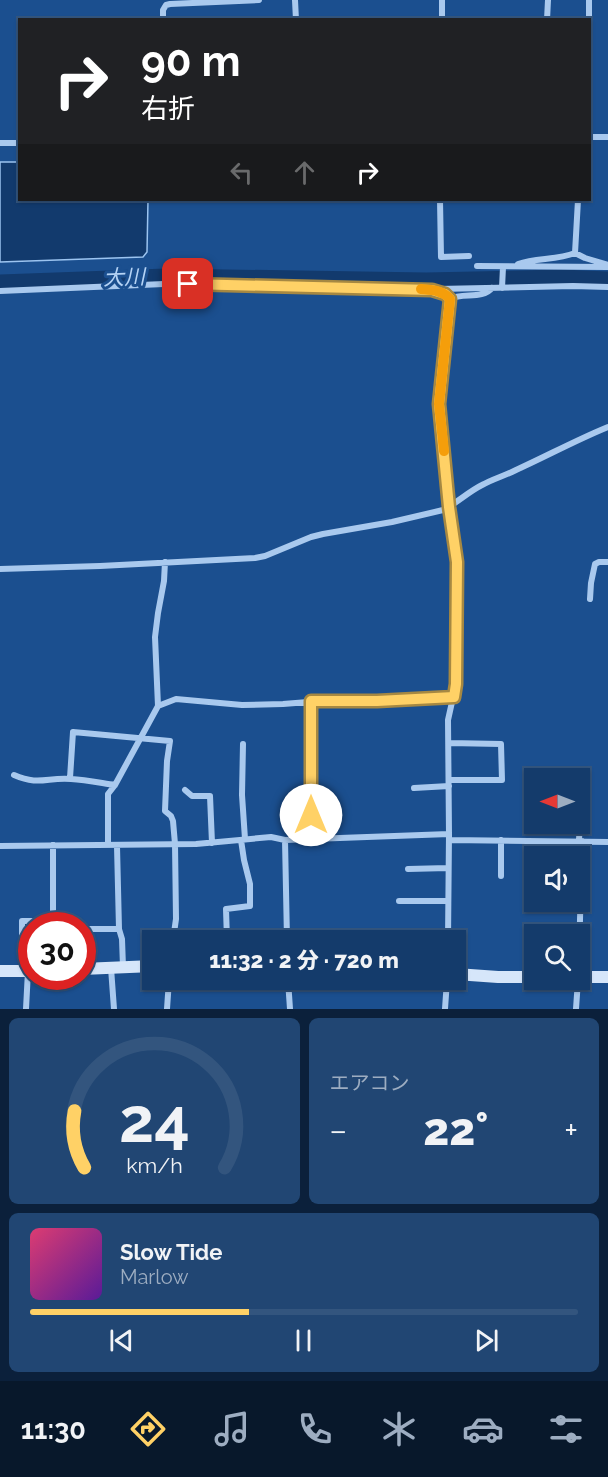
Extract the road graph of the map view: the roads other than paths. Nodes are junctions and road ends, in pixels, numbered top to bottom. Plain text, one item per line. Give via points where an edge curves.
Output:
1 (259, 0) edge
2 (295, 0) edge
3 (442, 0) edge
4 (548, 0) edge
5 (589, 0) edge
6 (163, 18) edge
7 (296, 18) edge
8 (442, 18) edge
9 (547, 18) edge
10 (589, 18) edge
11 (591, 137) edge
12 (608, 137) edge
13 (18, 142) edge
14 (0, 143) edge
15 (440, 201) edge
16 (578, 201) edge
17 (575, 253) junction
18 (469, 256) dead end
19 (477, 266) dead end
20 (512, 266) junction
21 (608, 266) edge
22 (503, 268) junction
23 (502, 287) junction
24 (608, 287) edge
25 (492, 288) junction
26 (432, 290) junction
27 (0, 291) edge
28 (450, 299) junction
29 (608, 427) edge
30 (449, 507) junction
31 (165, 562) junction
32 (608, 562) edge
33 (0, 569) edge
34 (590, 599) dead end
35 (454, 697) junction
36 (311, 701) junction
37 (158, 706) junction
38 (141, 737) junction
39 (448, 743) junction
40 (243, 744) dead end
41 (14, 775) dead end
42 (70, 778) junction
43 (449, 783) junction
44 (115, 785) junction
45 (414, 788) dead end
46 (185, 790) dead end
47 (580, 834) edge
48 (449, 837) junction
49 (243, 839) junction
50 (311, 839) junction
51 (285, 840) junction
52 (501, 840) junction
53 (580, 841) junction
54 (608, 842) edge
55 (212, 843) junction
56 (108, 844) junction
57 (175, 844) junction
58 (54, 845) junction
59 (0, 846) edge
60 (117, 846) junction
61 (448, 868) junction
62 (408, 869) dead end
63 (501, 876) dead end
64 (399, 901) dead end
65 (448, 901) junction
66 (52, 912) edge
67 (579, 924) edge
68 (96, 929) edge
69 (119, 929) junction
70 (174, 930) edge
71 (227, 930) edge
72 (287, 930) edge
73 (448, 930) edge
74 (142, 967) edge
75 (117, 968) junction
76 (96, 969) edge
77 (0, 971) edge
78 (18, 971) edge
79 (466, 974) edge
80 (524, 977) edge
81 (608, 977) edge
82 (590, 978) edge
83 (26, 990) edge
84 (169, 990) edge
85 (289, 990) edge
86 (446, 990) edge
87 (578, 990) edge
88 (26, 1009) edge
89 (114, 1009) edge
90 (167, 1009) edge
91 (290, 1009) edge
92 (445, 1009) edge
93 (576, 1009) edge

1 - 6 street via 170,4 166,5
2 - 7 street
3 - 8 street
4 - 9 street
5 - 10 street
11 - 12 street
13 - 14 street
15 - 18 street via 441,257
16 - 17 street
17 - 20 street
17 - 21 street
19 - 22 street
20 - 21 street
20 - 22 street
22 - 23 street
23 - 24 street
23 - 25 street
25 - 26 street
25 - 28 street via 489,292
26 - 27 street via 196,284
26 - 28 street
28 - 30 street via 439,404
29 - 30 street via 482,484
30 - 31 street via 311,537 255,558
30 - 35 street via 457,562
31 - 33 street
31 - 37 street via 155,637
32 - 34 street via 595,564
35 - 36 street
35 - 39 street via 449,710
36 - 37 street via 242,705 176,699
36 - 50 street
37 - 38 street
38 - 42 street via 73,732
38 - 44 street
38 - 57 street via 170,741 165,811 173,821
39 - 43 street
39 - 43 street via 501,744 502,780
40 - 49 street
41 - 42 street via 43,782
42 - 44 street
43 - 45 street
43 - 48 street
44 - 56 street via 108,794
46 - 55 street via 192,796 210,796
47 - 53 street
48 - 50 street
48 - 52 street
48 - 61 street
49 - 51 street
49 - 55 street
49 - 71 street via 250,906 226,909
50 - 51 street
51 - 72 street
52 - 53 street
52 - 63 street
53 - 54 street
53 - 67 street
55 - 57 street
56 - 58 street
56 - 60 street
57 - 60 street
57 - 70 street
58 - 59 street
58 - 66 street
60 - 69 street
61 - 62 street
61 - 65 street
64 - 65 street
65 - 73 street
68 - 69 street
69 - 75 street via 122,939
74 - 75 main road
75 - 76 main road
75 - 89 street
77 - 78 main road
79 - 80 main road
81 - 82 main road
83 - 88 street
84 - 90 street
85 - 91 street
86 - 92 street
87 - 93 street

